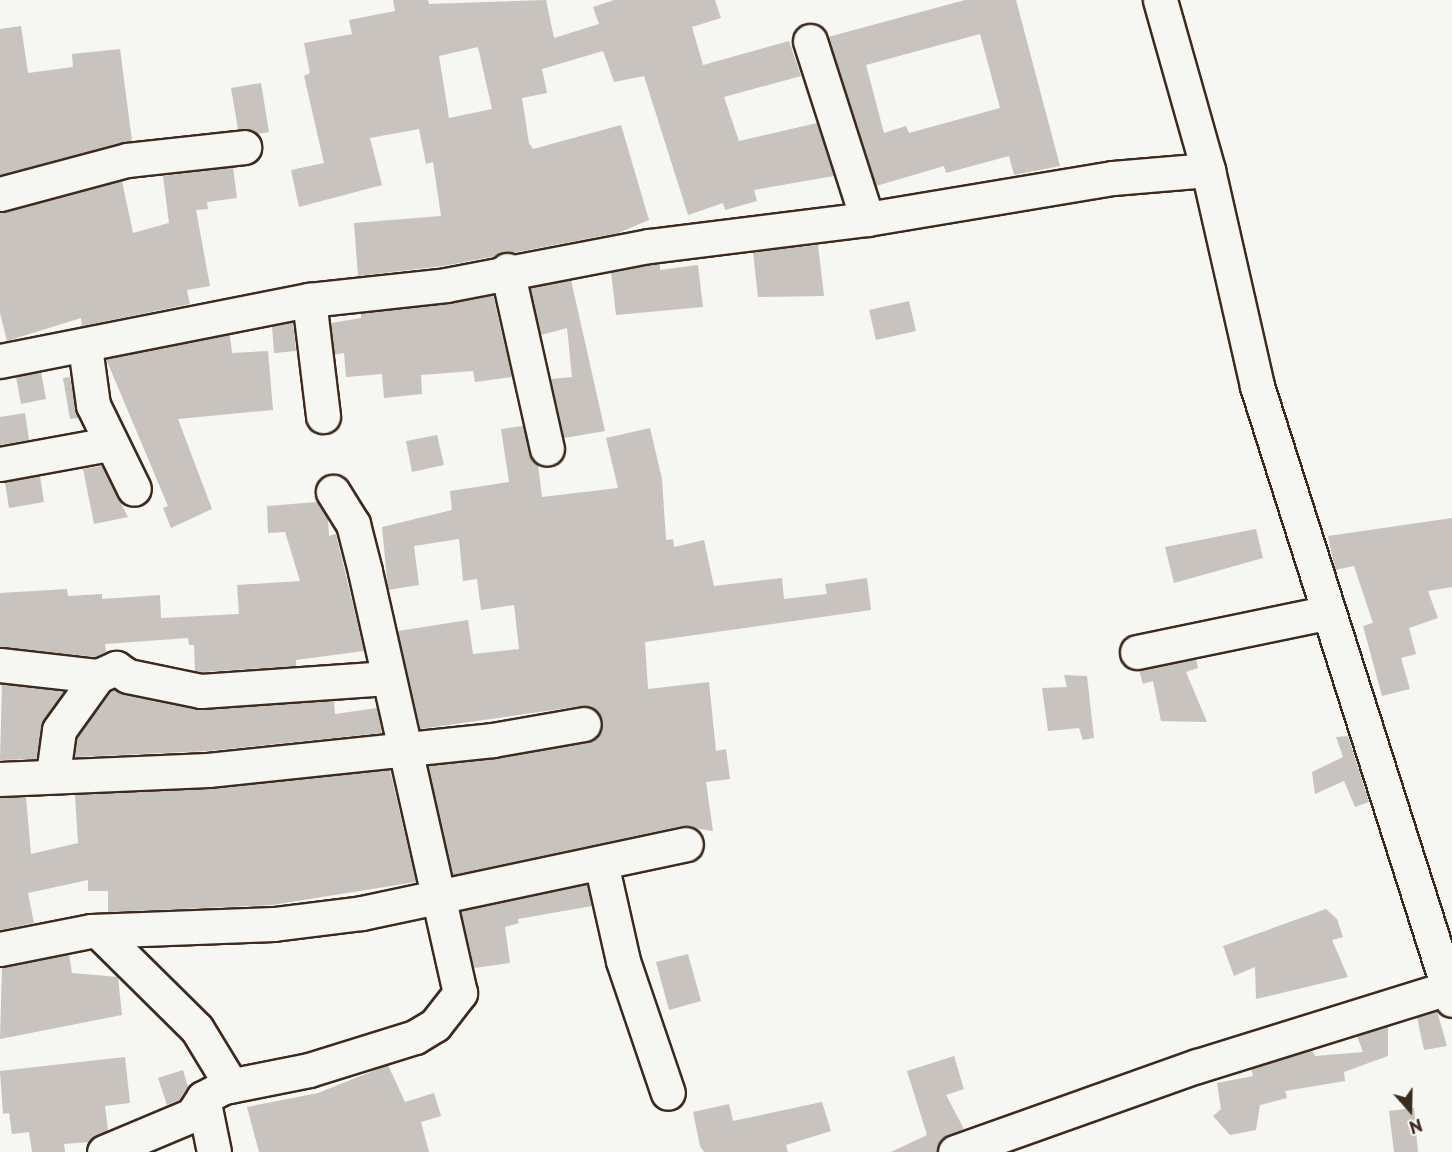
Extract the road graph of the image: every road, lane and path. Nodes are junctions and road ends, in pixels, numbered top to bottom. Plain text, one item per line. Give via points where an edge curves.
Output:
1 (1160, 0) edge
2 (810, 41) dead end
3 (244, 147) dead end
4 (1208, 170) junction
5 (0, 194) edge
6 (867, 219) junction
7 (507, 270) junction
8 (309, 300) junction
9 (85, 347) junction
10 (0, 361) edge
11 (324, 416) dead end
12 (98, 446) junction
13 (548, 449) dead end
14 (0, 464) edge
15 (134, 489) dead end
16 (333, 492) dead end
17 (1326, 613) junction
18 (1137, 652) dead end
19 (0, 665) edge
20 (115, 674) junction
21 (388, 678) junction
22 (584, 724) dead end
23 (402, 751) junction
24 (63, 774) junction
25 (0, 779) edge
26 (686, 844) dead end
27 (601, 862) junction
28 (438, 900) junction
29 (86, 932) junction
30 (0, 949) edge
31 (1450, 994) edge
32 (216, 1091) junction
33 (668, 1093) dead end
34 (104, 1152) edge
35 (214, 1152) edge
36 (955, 1152) edge

1 - 4 street
2 - 6 street
3 - 5 street via 127,160
4 - 6 street via 1113,178
4 - 17 street via 1257,386
6 - 7 street
7 - 8 street via 446,285
7 - 13 street
8 - 9 street
8 - 11 street
9 - 10 street
9 - 12 street
12 - 14 street
12 - 15 street
16 - 21 street via 353,524
17 - 18 street
17 - 31 street
19 - 20 street
20 - 21 street via 201,691
20 - 24 street via 60,730
21 - 23 street
22 - 23 street
23 - 24 street via 208,770
23 - 28 street
24 - 25 street
26 - 27 street
27 - 28 street
27 - 33 street via 623,961
28 - 29 street via 274,924
28 - 32 street via 460,993 435,1026 320,1067
29 - 30 street
29 - 32 street via 197,1029
31 - 36 street via 1197,1066
32 - 34 street via 192,1115
32 - 35 street

